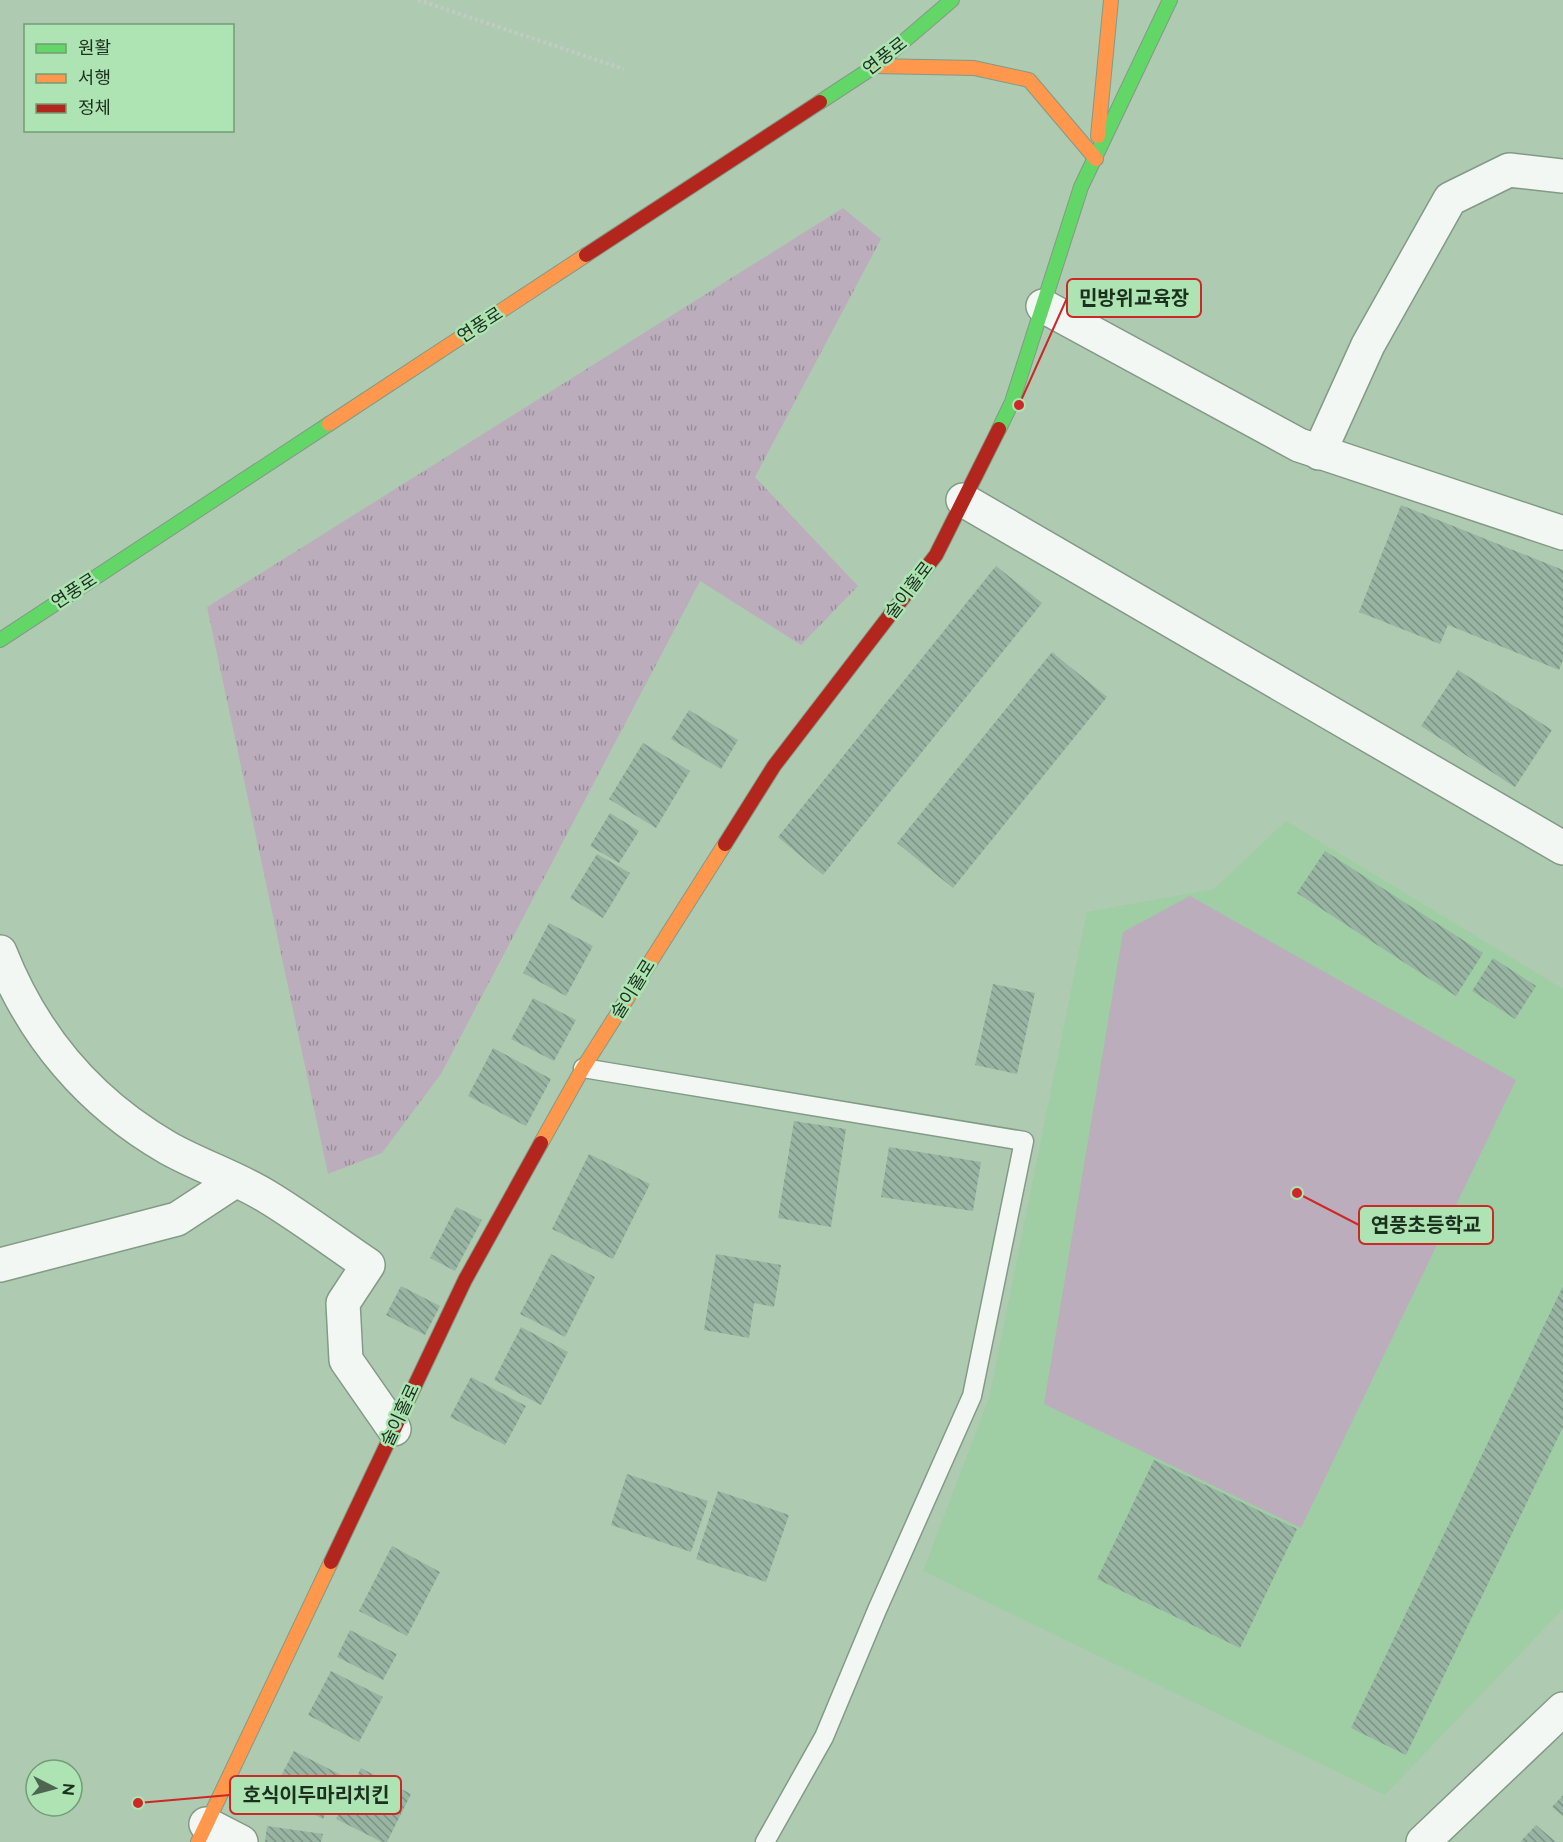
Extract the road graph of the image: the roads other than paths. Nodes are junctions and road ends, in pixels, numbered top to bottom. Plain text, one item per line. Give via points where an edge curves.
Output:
1 (952, 0) edge
2 (1111, 0) edge
3 (1170, 0) edge
4 (875, 66) junction
5 (1096, 159) junction
6 (1563, 176) edge
7 (1043, 306) junction
8 (1319, 453) junction
9 (963, 500) junction
10 (1563, 533) edge
11 (0, 640) edge
12 (1563, 848) edge
13 (0, 952) edge
14 (583, 1068) junction
15 (235, 1181) junction
16 (0, 1265) edge
17 (394, 1429) junction
18 (1563, 1709) edge
19 (202, 1833) edge
20 (241, 1842) edge
21 (765, 1842) edge
22 (1423, 1842) edge

1 - 4 main road, 연풍로
2 - 5 main road
3 - 5 main road, 술이홀로
4 - 5 main road via 974,68 1029,80
4 - 11 main road, 연풍로
5 - 7 main road, 술이홀로 via 1081,188
6 - 8 street via 1509,170 1450,199 1368,345
7 - 8 street via 1299,446
7 - 9 main road, 술이홀로 via 1012,402
8 - 10 street
9 - 12 street
9 - 14 main road, 술이홀로 via 936,555 774,766
13 - 15 street via 13,984 55,1052 116,1114 169,1148
14 - 17 main road, 술이홀로 via 465,1280
14 - 21 lane via 1024,1141 972,1396 824,1737
15 - 16 street via 177,1219
15 - 17 street via 265,1195 368,1265 343,1303 346,1360
17 - 19 main road, 술이홀로
18 - 22 street
19 - 20 street

